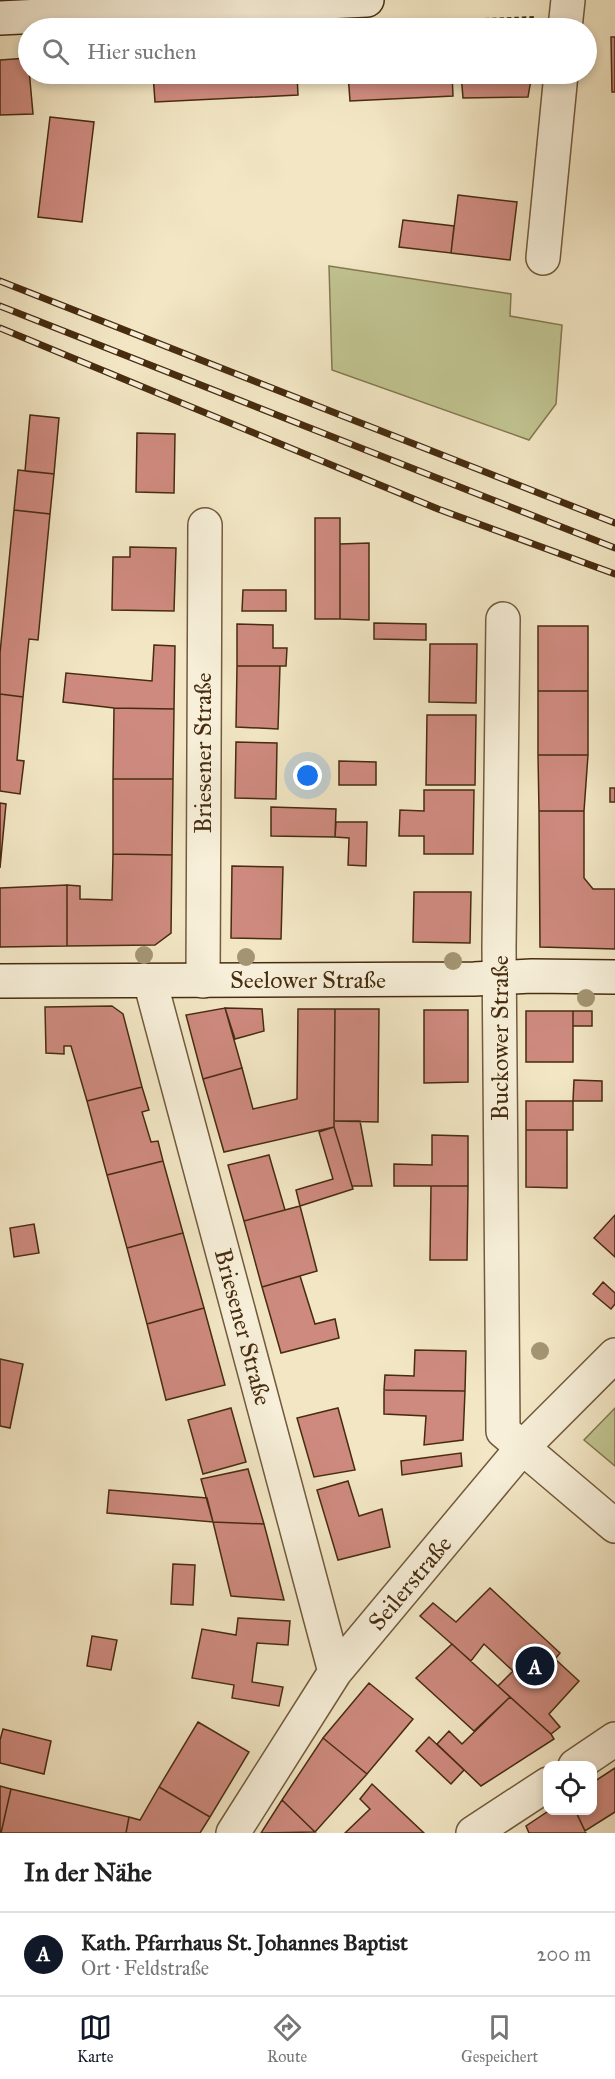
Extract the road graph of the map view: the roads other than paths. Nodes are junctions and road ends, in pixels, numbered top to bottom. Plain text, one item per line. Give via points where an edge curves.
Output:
1 (14, 11) edge
2 (374, 12) edge
3 (560, 84) edge
4 (543, 258) dead end
5 (205, 525) dead end
6 (503, 619) dead end
7 (615, 977) edge
8 (499, 978) junction
9 (0, 981) edge
10 (150, 981) junction
11 (203, 981) junction
12 (615, 1355) edge
13 (522, 1449) junction
14 (615, 1526) edge
15 (335, 1672) junction
16 (615, 1738) edge
17 (582, 1761) edge
18 (543, 1787) edge
19 (232, 1833) edge
20 (473, 1833) edge

1 - 2 street
3 - 4 street
5 - 11 street, Briesener Straße
6 - 8 street, Buckower Straße
7 - 8 street, Seelower Straße
8 - 11 street, Seelower Straße
8 - 13 street, Buckower Straße via 502,1431
9 - 10 street, Seelower Straße
10 - 11 street, Seelower Straße
10 - 15 street, Briesener Straße
12 - 13 street, Seilerstraße
13 - 14 street, Buckower Straße
13 - 15 street, Seilerstraße
15 - 19 street, Seilerstraße
16 - 17 street
18 - 20 street

